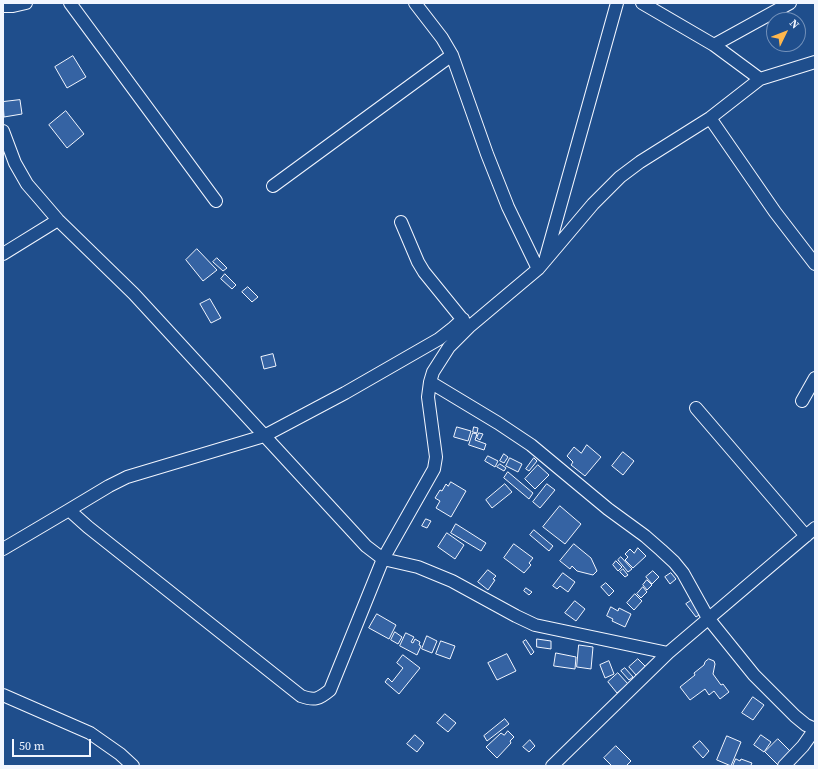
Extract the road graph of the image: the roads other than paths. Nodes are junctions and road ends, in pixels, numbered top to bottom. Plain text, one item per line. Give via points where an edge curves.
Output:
1 (26, 3) edge
2 (70, 3) edge
3 (415, 3) edge
4 (617, 3) edge
5 (642, 3) edge
6 (790, 3) edge
7 (3, 6) edge
8 (714, 45) junction
9 (452, 55) junction
10 (815, 62) edge
11 (760, 79) junction
12 (710, 118) junction
13 (3, 131) edge
14 (273, 186) dead end
15 (216, 201) dead end
16 (58, 220) junction
17 (401, 222) dead end
18 (3, 254) edge
19 (815, 264) edge
20 (542, 265) junction
21 (466, 323) junction
22 (815, 378) edge
23 (430, 382) junction
24 (802, 401) dead end
25 (696, 408) dead end
26 (264, 436) junction
27 (69, 510) junction
28 (811, 532) edge
29 (3, 549) edge
30 (383, 559) junction
31 (708, 618) junction
32 (668, 653) junction
33 (3, 695) edge
34 (815, 729) edge
35 (133, 766) edge
36 (552, 766) edge
37 (784, 766) edge

1 - 7 street
2 - 15 street
3 - 9 street
4 - 20 street
5 - 8 street
6 - 8 street
8 - 11 street
9 - 14 street
9 - 20 street via 508,207
10 - 11 street
11 - 12 street
12 - 19 street via 775,212
12 - 20 street via 620,177 593,204
13 - 16 street via 27,184
16 - 18 street
16 - 26 street via 134,294
17 - 21 street via 424,272
20 - 21 street
21 - 23 street via 433,372
21 - 26 street via 345,393
22 - 24 street
23 - 30 street via 428,397 436,457 434,469
23 - 31 street via 531,445 645,536 683,573
25 - 28 street
26 - 27 street via 127,477
26 - 30 street via 366,546
27 - 29 street
27 - 30 street via 301,696 312,700 330,690
28 - 31 street
30 - 32 street via 418,567 452,581 535,624
31 - 32 street
31 - 34 street via 773,696 806,725
32 - 36 street
33 - 35 street via 90,733
34 - 37 street

